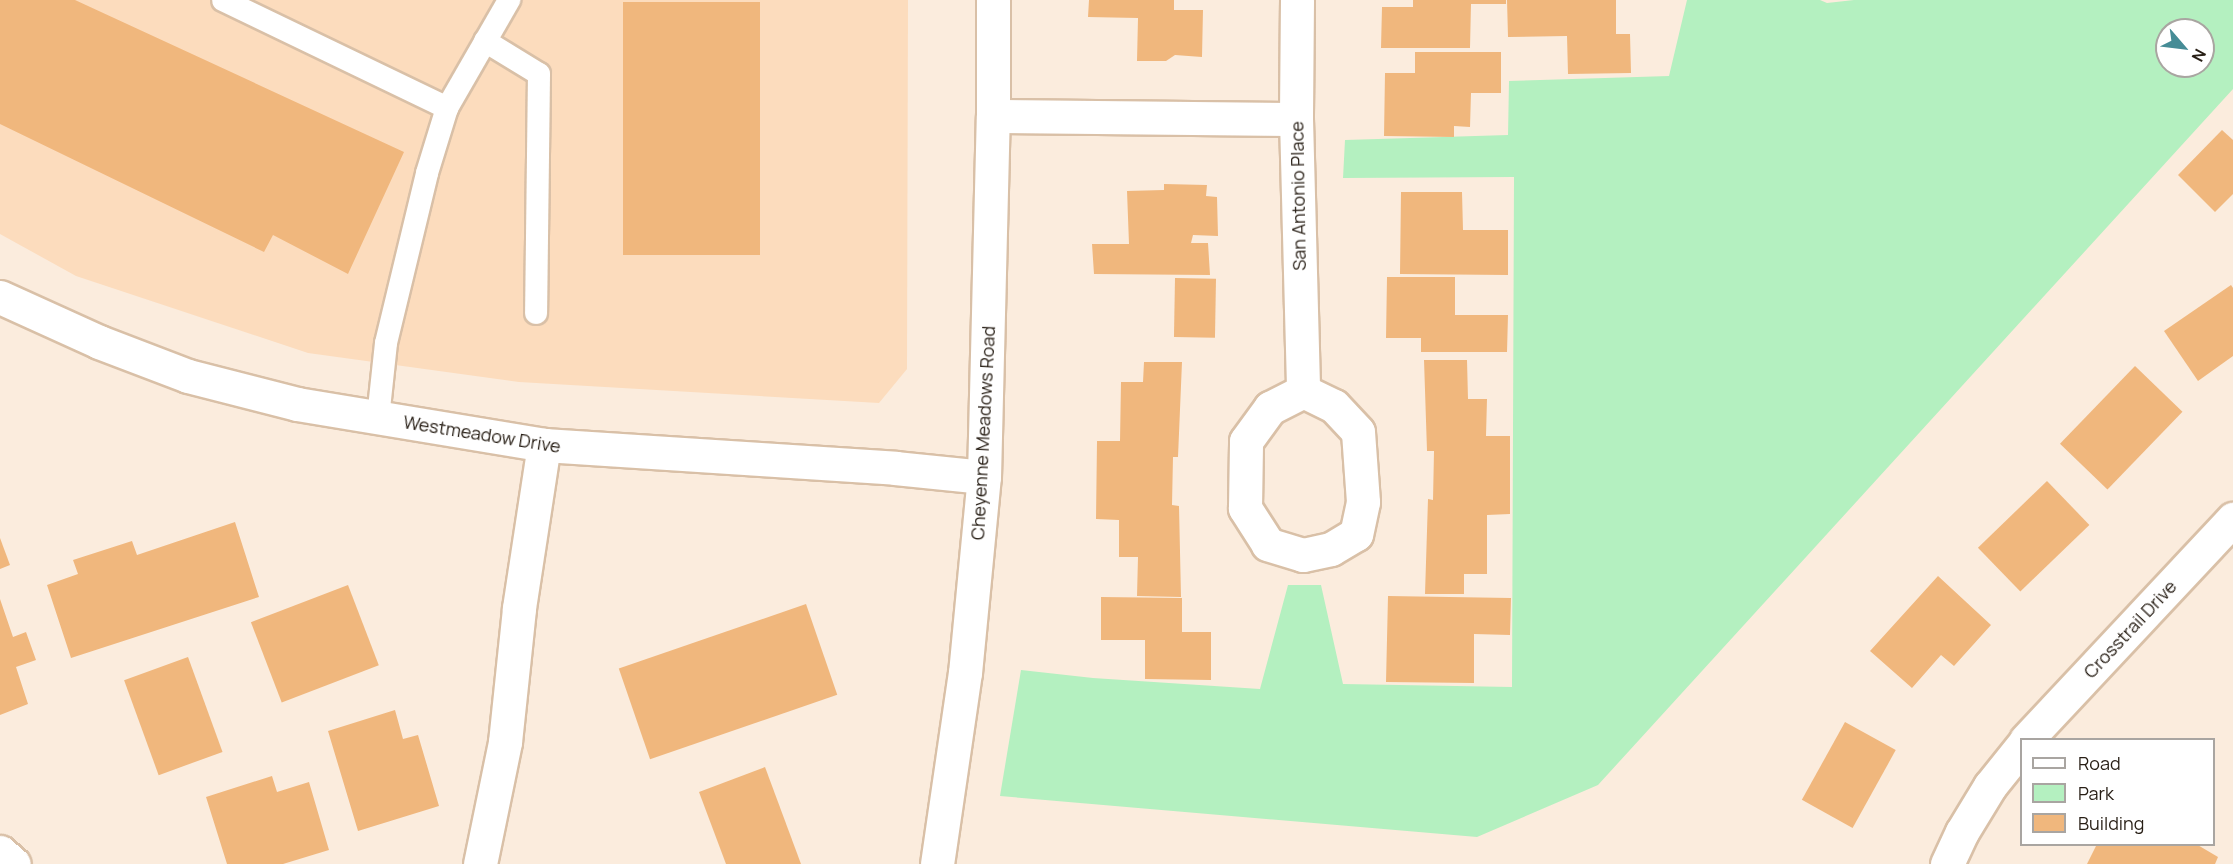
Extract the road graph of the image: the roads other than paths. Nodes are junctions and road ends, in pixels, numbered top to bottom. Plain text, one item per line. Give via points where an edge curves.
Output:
1 (223, 0) edge
2 (993, 0) edge
3 (1297, 0) edge
4 (500, 3) edge
5 (485, 41) junction
6 (447, 108) junction
7 (993, 116) junction
8 (1296, 119) junction
9 (0, 297) edge
10 (536, 314) dead end
11 (1303, 392) junction
12 (378, 417) junction
13 (543, 445) junction
14 (984, 477) junction
15 (2233, 519) edge
16 (2028, 738) edge
17 (2020, 748) edge
18 (0, 852) edge
19 (14, 864) edge
20 (480, 864) edge
21 (937, 864) edge
22 (1947, 864) edge

1 - 6 lane
2 - 7 street, Cheyenne Meadows Road
3 - 8 street, San Antonio Place
4 - 5 lane
5 - 6 lane
5 - 10 lane via 539,74
6 - 12 lane via 426,173 386,343
7 - 8 street
7 - 14 street, Cheyenne Meadows Road
8 - 11 street, San Antonio Place
9 - 12 street, Westmeadow Drive via 99,342 188,376 297,404
11 - 11 street via 1270,408 1246,441 1245,508 1268,544 1304,555 1331,549 1356,534 1364,502 1358,432 1334,406
12 - 13 street, Westmeadow Drive
13 - 14 street, Westmeadow Drive
13 - 20 street via 519,608 505,742
14 - 21 street, Cheyenne Meadows Road via 965,673
15 - 16 street, Crosstrail Drive
17 - 22 street via 1990,786
18 - 19 street

